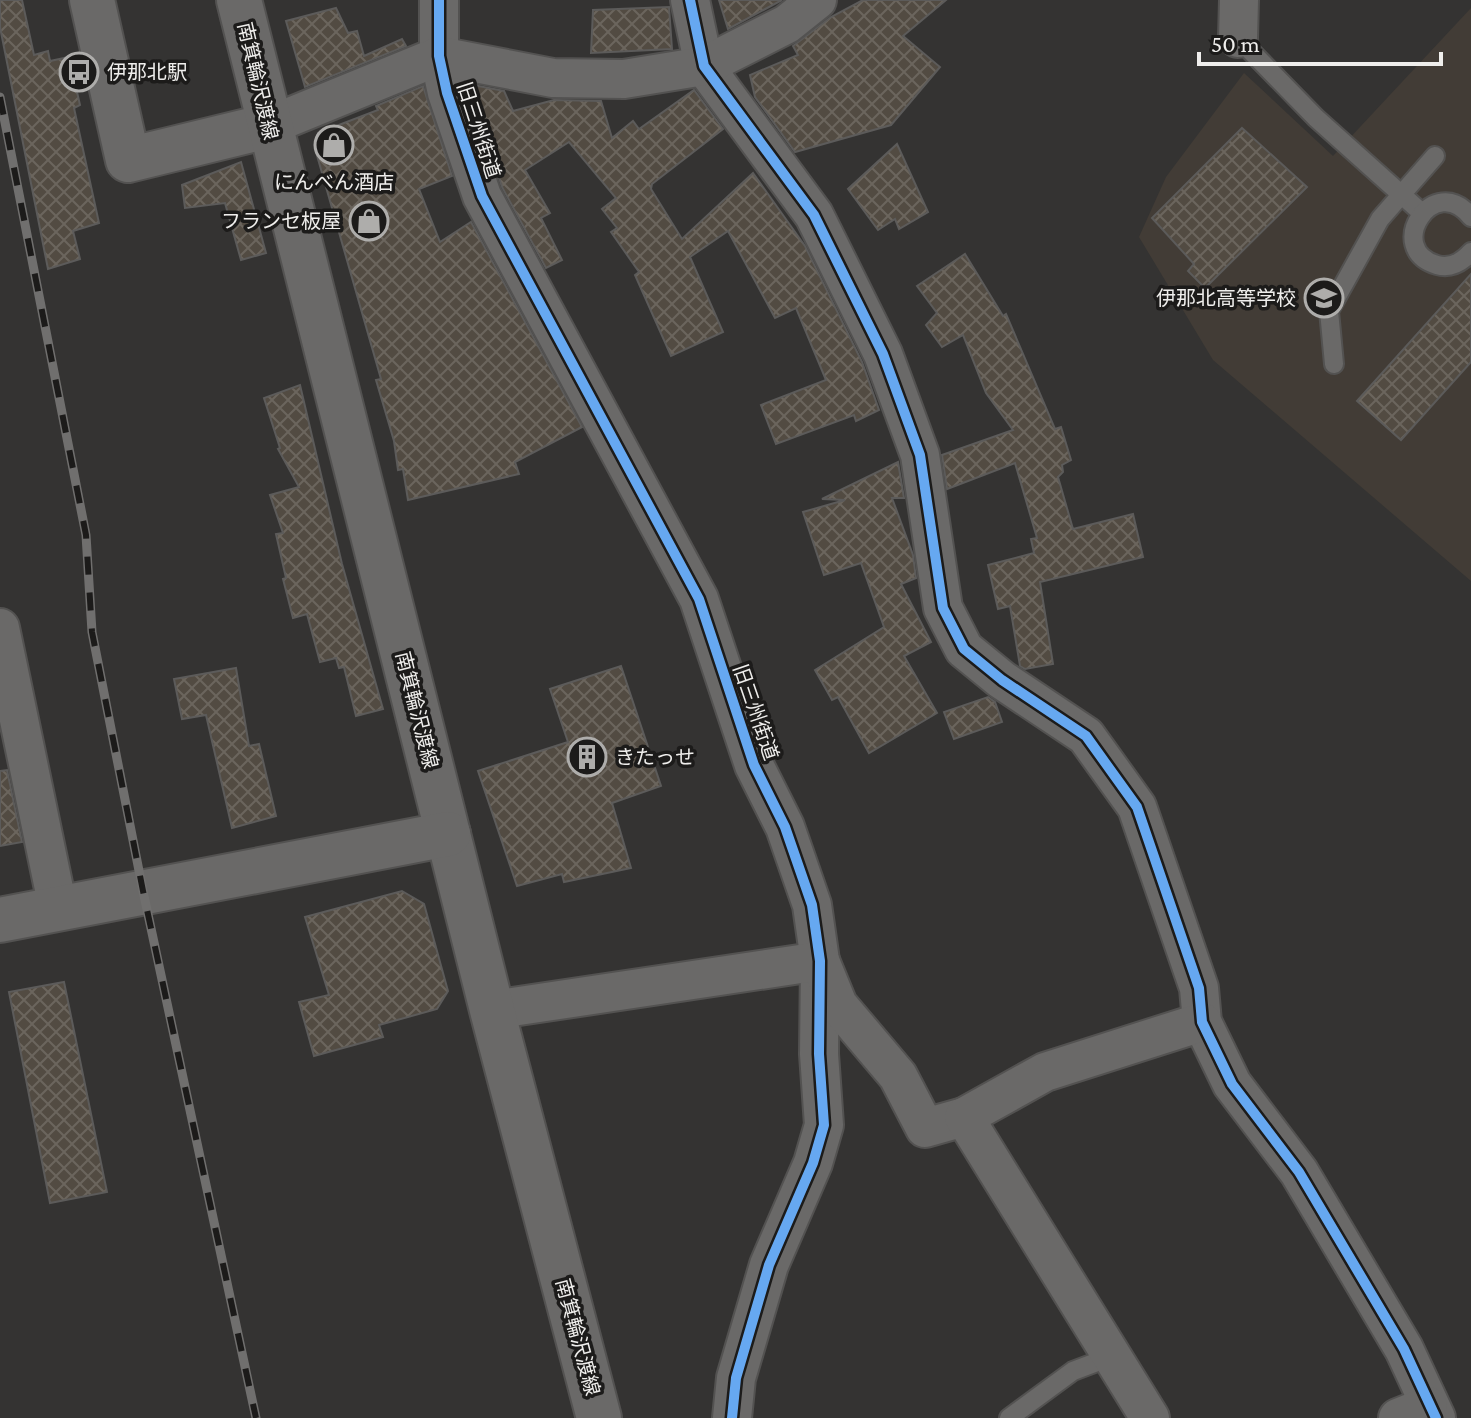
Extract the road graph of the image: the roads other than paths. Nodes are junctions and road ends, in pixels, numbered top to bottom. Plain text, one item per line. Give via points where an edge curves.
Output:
1 (92, 0) edge
2 (239, 0) edge
3 (439, 0) edge
4 (690, 0) edge
5 (817, 0) edge
6 (1239, 0) edge
7 (1238, 38) joint
8 (439, 56) junction
9 (704, 66) junction
10 (268, 126) junction
11 (1435, 156) dead end
12 (1401, 192) junction
13 (1422, 213) junction
14 (1471, 217) edge
15 (1471, 252) edge
16 (1334, 364) dead end
17 (0, 628) edge
18 (448, 834) junction
19 (58, 908) junction
20 (0, 920) edge
21 (820, 961) junction
22 (492, 1010) junction
23 (1202, 1022) junction
24 (964, 1117) junction
25 (1110, 1357) junction
26 (1421, 1414) edge
27 (599, 1418) edge
28 (732, 1418) edge
29 (1009, 1418) edge
30 (1150, 1418) edge

1 - 10 main road via 128,160
2 - 10 main road, 南箕輪沢渡線
3 - 8 street, 旧三州街道
4 - 9 street
5 - 9 street via 787,24
6 - 7 street
7 - 12 lane via 1316,118
8 - 9 street via 553,78 624,79
8 - 10 street
8 - 21 street, 旧三州街道 via 482,196 699,599 754,765 785,827 812,905
9 - 23 street via 814,215 883,354 920,455 943,608 964,649 1086,736 1137,807 1199,988
10 - 18 main road, 南箕輪沢渡線
11 - 12 lane
12 - 13 lane
12 - 16 lane via 1352,264 1329,311
13 - 14 lane via 1440,203
13 - 15 lane via 1413,231 1424,259 1453,265
17 - 19 street
18 - 19 main road
18 - 22 main road, 南箕輪沢渡線
19 - 20 main road
21 - 22 street
21 - 24 street via 838,1005 898,1076 925,1128
21 - 28 street, 旧三州街道 via 824,1125 769,1265 736,1378
22 - 27 main road, 南箕輪沢渡線
23 - 24 street via 1045,1072
23 - 26 street via 1232,1084 1299,1172 1404,1349
24 - 25 street
25 - 29 lane via 1073,1371
25 - 30 street

